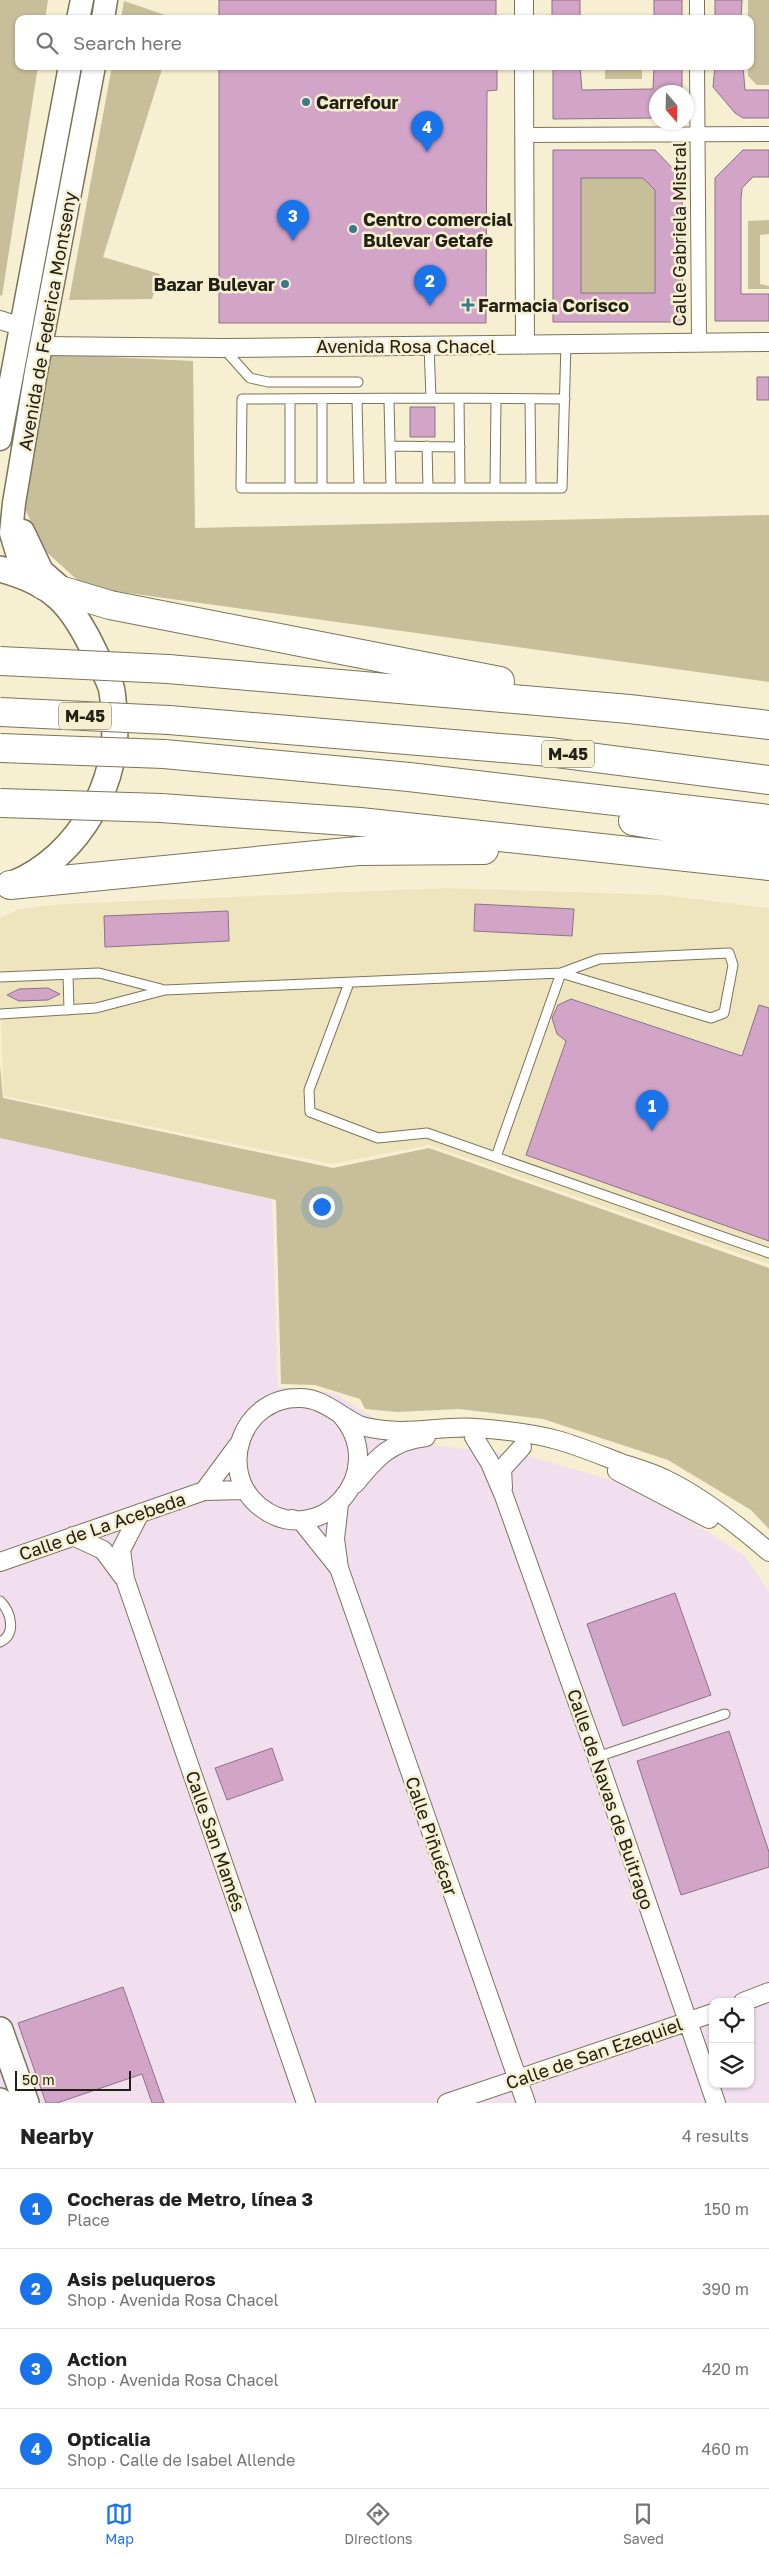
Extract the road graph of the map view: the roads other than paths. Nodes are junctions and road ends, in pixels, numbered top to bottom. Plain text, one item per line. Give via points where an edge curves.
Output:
1 (82, 0) edge
2 (106, 0) edge
3 (524, 0) edge
4 (697, 0) edge
5 (79, 15) edge
6 (104, 15) edge
7 (524, 15) edge
8 (697, 15) edge
9 (69, 70) edge
10 (93, 70) edge
11 (524, 70) edge
12 (697, 70) edge
13 (769, 134) edge
14 (697, 135) junction
15 (524, 136) junction
16 (0, 320) edge
17 (22, 327) junction
18 (698, 341) junction
19 (769, 342) edge
20 (566, 343) junction
21 (525, 345) junction
22 (42, 346) junction
23 (429, 346) junction
24 (222, 348) junction
25 (358, 382) dead end
26 (431, 398) junction
27 (290, 399) junction
28 (322, 399) junction
29 (459, 399) junction
30 (496, 399) junction
31 (530, 399) junction
32 (357, 400) junction
33 (389, 400) junction
34 (565, 400) junction
35 (0, 439) edge
36 (390, 446) junction
37 (427, 446) junction
38 (460, 447) junction
39 (290, 488) junction
40 (322, 488) junction
41 (359, 488) junction
42 (391, 488) junction
43 (428, 488) junction
44 (460, 488) junction
45 (495, 488) junction
46 (531, 488) junction
47 (14, 503) junction
48 (0, 569) edge
49 (45, 584) junction
50 (0, 661) edge
51 (629, 709) junction
52 (0, 712) edge
53 (769, 725) edge
54 (0, 748) edge
55 (769, 780) edge
56 (523, 792) junction
57 (0, 803) edge
58 (769, 819) edge
59 (769, 845) edge
60 (615, 849) junction
61 (769, 866) edge
62 (3, 888) edge
63 (561, 973) junction
64 (68, 975) junction
65 (0, 977) edge
66 (349, 983) junction
67 (165, 990) junction
68 (69, 1010) junction
69 (0, 1014) edge
70 (496, 1157) junction
71 (769, 1253) edge
72 (340, 1414) junction
73 (474, 1437) junction
74 (238, 1445) junction
75 (522, 1447) junction
76 (351, 1488) junction
77 (245, 1490) junction
78 (204, 1491) junction
79 (504, 1496) junction
80 (339, 1504) junction
81 (140, 1513) junction
82 (289, 1519) junction
83 (73, 1536) junction
84 (769, 1552) edge
85 (0, 1562) edge
86 (769, 1567) edge
87 (338, 1568) junction
88 (125, 1579) junction
89 (0, 1601) edge
90 (0, 1642) edge
91 (725, 1714) dead end
92 (597, 1756) junction
93 (769, 1992) edge
94 (753, 1998) edge
95 (709, 2014) edge
96 (687, 2022) junction
97 (0, 2030) edge
98 (517, 2079) junction
99 (26, 2103) edge
100 (306, 2103) edge
101 (447, 2103) edge
102 (526, 2103) edge
103 (716, 2103) edge

1 - 5 street
2 - 6 street
3 - 7 street
4 - 8 street
9 - 17 street, Avenida de Federica Montseny
10 - 22 street, Avenida de Federica Montseny
11 - 15 street
12 - 14 street, Calle Gabriela Mistral
13 - 14 street
14 - 15 street
14 - 18 street, Calle Gabriela Mistral
15 - 21 street
16 - 17 street
17 - 35 street, Avenida de Federica Montseny
18 - 19 street, Avenida Rosa Chacel
18 - 20 street, Avenida Rosa Chacel
20 - 21 street, Avenida Rosa Chacel
20 - 34 lane
21 - 23 street, Avenida Rosa Chacel
22 - 24 street, Avenida Rosa Chacel
22 - 47 street, Avenida de Federica Montseny
23 - 24 street, Avenida Rosa Chacel
23 - 26 lane
24 - 25 lane via 250,378 268,382
26 - 29 lane
26 - 33 lane
27 - 28 lane
27 - 39 lane
27 - 39 lane via 242,399 241,488
28 - 32 lane
28 - 40 lane
29 - 30 lane
29 - 38 lane
30 - 31 lane
30 - 45 lane
31 - 34 lane
31 - 46 lane
32 - 33 lane
32 - 41 lane
33 - 36 lane
34 - 46 lane via 562,488
36 - 37 lane
36 - 42 lane
37 - 38 lane
37 - 43 lane
38 - 44 lane
39 - 40 lane
40 - 41 lane
41 - 42 lane
42 - 43 lane
43 - 44 lane
44 - 45 lane
45 - 46 lane
47 - 49 street
47 - 49 street, Avenida de Federica Montseny via 11,533
48 - 49 main road
49 - 51 highway via 110,606 432,670 567,692
49 - 62 main road via 64,601 88,637 112,688 117,734 107,782 79,831 52,861 25,879
50 - 51 highway, bridge via 168,669
51 - 53 highway
52 - 55 highway, M-45, bridge via 169,720 549,752
54 - 56 highway, M-45, bridge via 164,754 409,777
56 - 58 highway, M-45
56 - 59 highway via 560,808
57 - 60 highway, bridge via 161,808 360,822
60 - 61 highway
60 - 62 highway via 358,851
63 - 63 lane via 711,1018 724,1013 733,965 729,953 599,959
63 - 66 lane
63 - 70 lane
64 - 65 lane
64 - 67 lane via 99,973
64 - 68 lane
66 - 67 lane
66 - 70 lane via 309,1090 310,1112 378,1138 427,1133
67 - 68 lane via 96,1008
68 - 69 lane
70 - 71 lane
72 - 74 street via 313,1400 282,1400 253,1417
72 - 76 street via 356,1438 359,1457
72 - 84 street via 361,1426 388,1430 476,1428 556,1440 666,1479 736,1524
73 - 75 street
73 - 76 street via 410,1439 382,1452
73 - 79 street, Calle de Navas de Buitrago
74 - 77 street via 239,1475
74 - 78 street, Calle de La Acebeda
75 - 79 street, Calle de Navas de Buitrago via 502,1469
75 - 86 street via 551,1449 599,1462 731,1530
76 - 80 street
77 - 78 street, Calle de La Acebeda
77 - 82 street via 259,1506
78 - 81 street, Calle de La Acebeda
79 - 92 street, Calle de Navas de Buitrago
80 - 82 street via 307,1519
80 - 87 street, Calle Piñuécar via 335,1539
81 - 83 street, Calle de La Acebeda
81 - 88 street, Calle San Mamés via 121,1550
82 - 87 street, Calle Piñuécar via 302,1522
83 - 85 street, Calle de La Acebeda
83 - 88 street, Calle San Mamés via 103,1550
87 - 98 street, Calle Piñuécar
88 - 100 street, Calle San Mamés
89 - 90 lane via 12,1628
91 - 92 lane
92 - 96 street, Calle de Navas de Buitrago
93 - 94 street
95 - 96 street, Calle de San Ezequiel
96 - 98 street, Calle de San Ezequiel
96 - 103 street, Calle de Navas de Buitrago
97 - 99 main road
98 - 101 street, Calle de San Ezequiel
98 - 102 street, Calle Piñuécar

